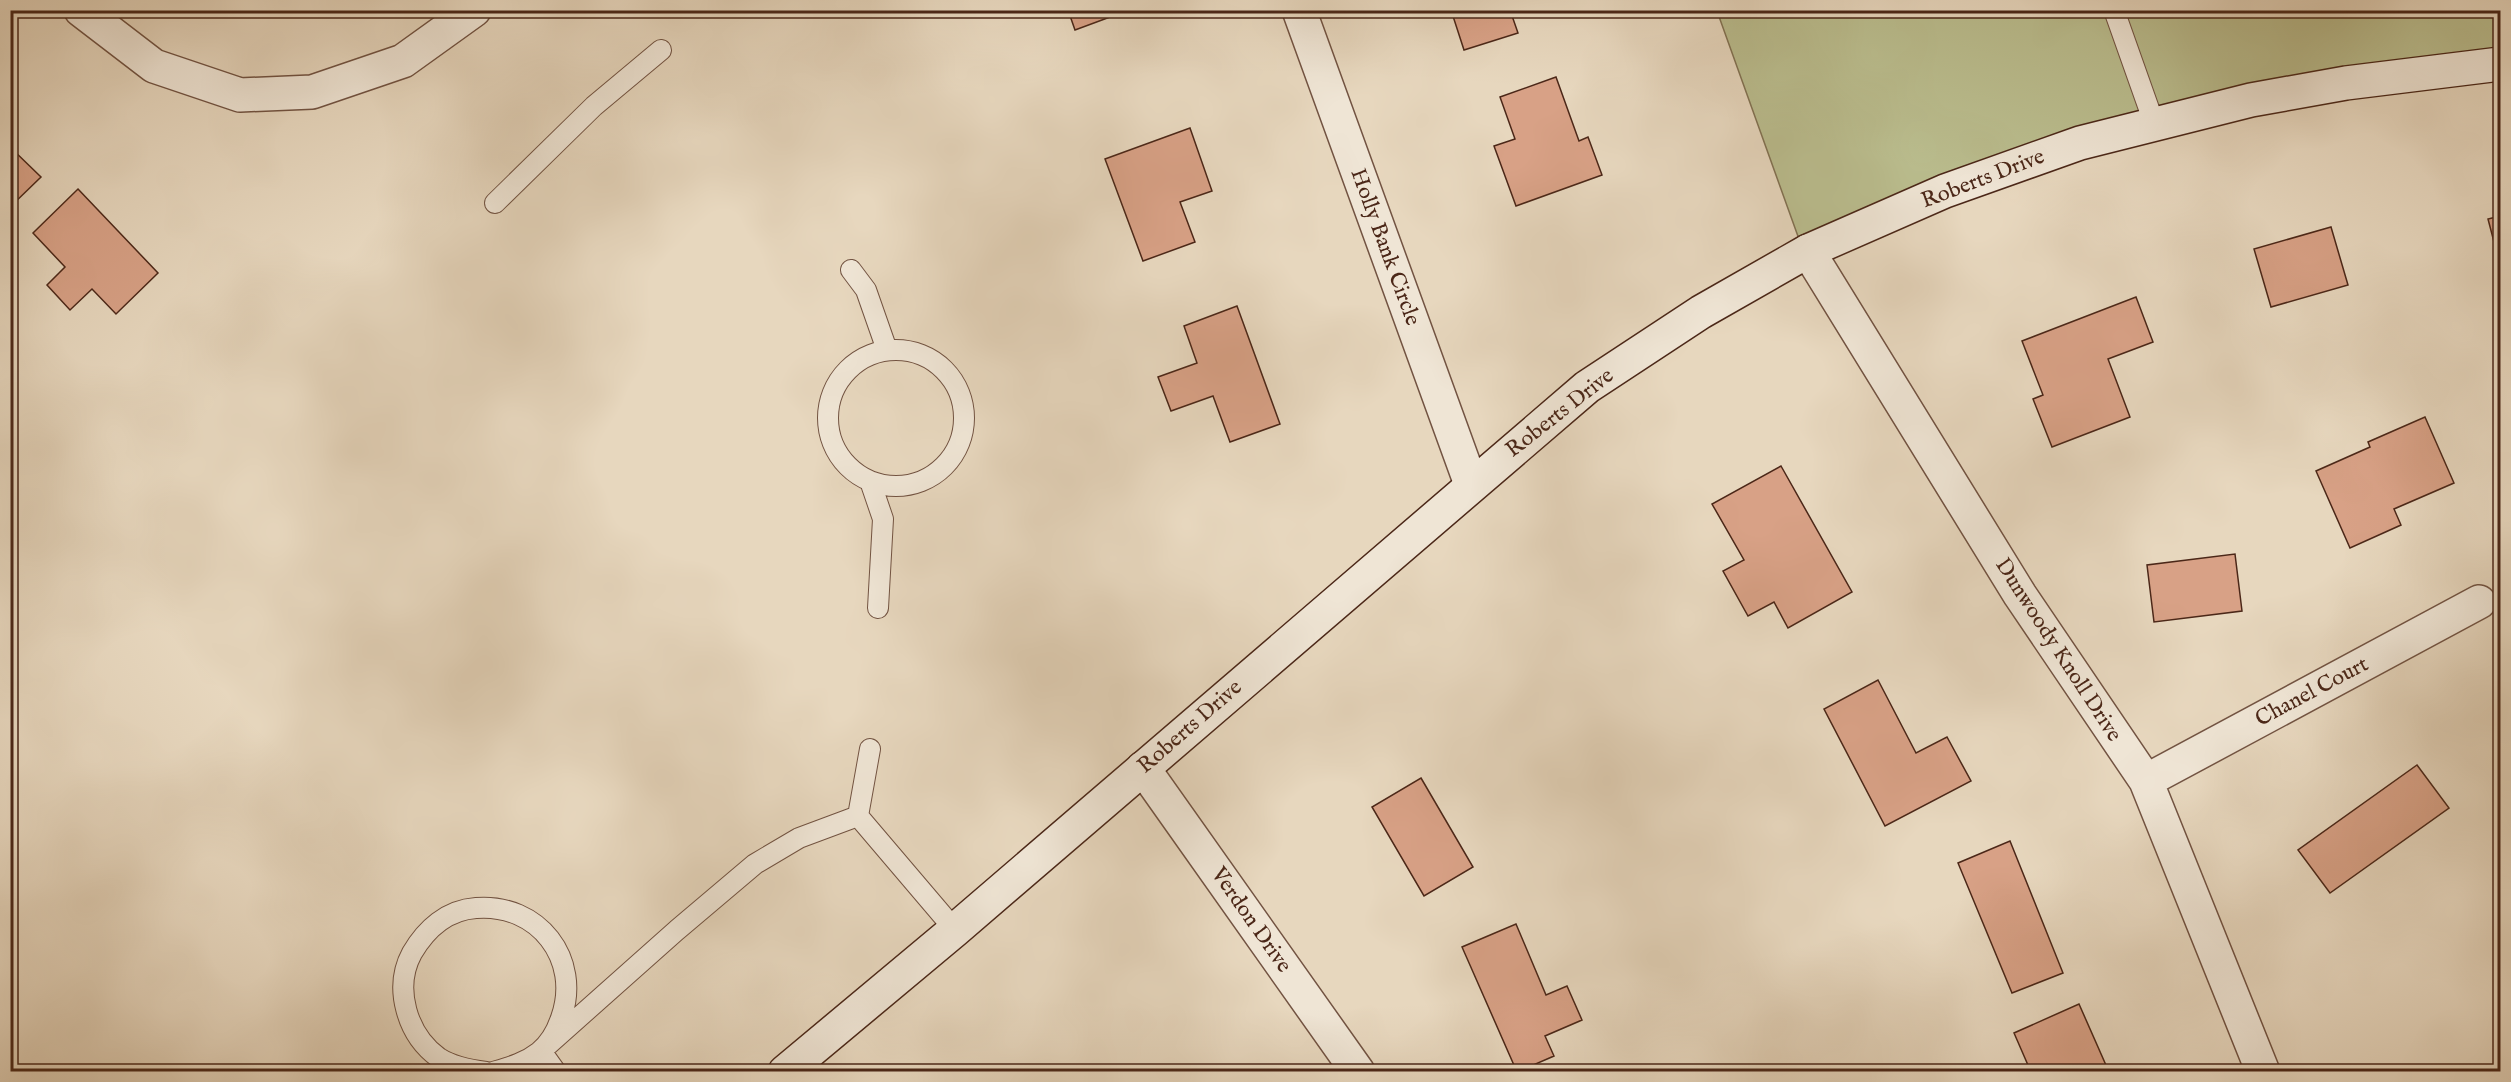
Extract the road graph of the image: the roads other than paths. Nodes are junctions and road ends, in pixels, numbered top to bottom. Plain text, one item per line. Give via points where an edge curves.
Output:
1 (81, 10) edge
2 (474, 10) edge
3 (1299, 10) edge
4 (2114, 10) edge
5 (661, 50) dead end
6 (2500, 64) edge
7 (2154, 123) junction
8 (495, 202) dead end
9 (1808, 251) junction
10 (851, 270) dead end
11 (886, 350) junction
12 (870, 482) junction
13 (1471, 484) junction
14 (2479, 602) dead end
15 (878, 608) dead end
16 (870, 749) dead end
17 (1143, 768) junction
18 (2146, 781) junction
19 (858, 816) junction
20 (955, 930) junction
21 (541, 1051) junction
22 (486, 1071) edge
23 (494, 1071) edge
24 (556, 1071) edge
25 (785, 1071) edge
26 (1358, 1071) edge
27 (2263, 1071) edge

1 - 2 street via 154,66 240,96 312,92 404,61
3 - 13 street, Holly Bank Circle
4 - 7 lane
5 - 8 lane via 594,106
6 - 7 street, Roberts Drive via 2346,82
7 - 9 street, Roberts Drive via 2080,143 1945,191
9 - 13 street, Roberts Drive via 1701,312 1587,387
9 - 18 street, Dunwoody Knoll Drive via 2020,595
10 - 11 lane via 866,290
11 - 12 lane via 865,357 848,370 835,388 828,409 829,432 837,452 852,470
11 - 12 lane via 920,355 948,373 960,393 964,416 961,438 951,458 936,474 915,484
12 - 15 lane via 883,519
13 - 17 street, Roberts Drive
14 - 18 street, Chanel Court
16 - 19 lane
17 - 20 street, Roberts Drive
17 - 26 street, Verdon Drive
18 - 27 street, Dunwoody Knoll Drive
19 - 20 lane
19 - 21 lane via 799,838 755,864
20 - 25 street, Roberts Drive
21 - 22 lane via 557,1030 567,1004 567,976 558,951 542,930 519,914 493,907 466,909 441,919 421,937 408,961 403,988 407,1015 419,1039 439,1058 464,1070
21 - 23 lane via 518,1065
21 - 24 lane

